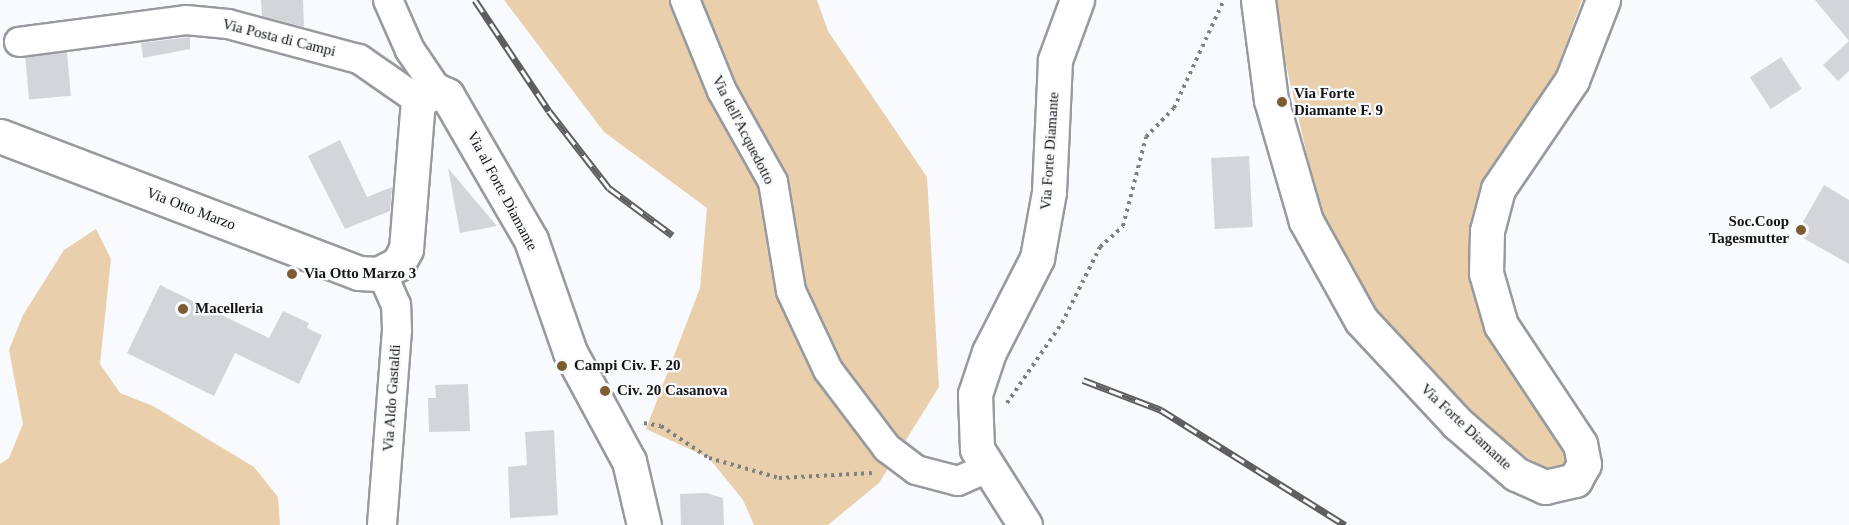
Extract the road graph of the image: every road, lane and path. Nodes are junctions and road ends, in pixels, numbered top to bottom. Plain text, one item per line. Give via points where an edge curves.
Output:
1 (388, 0) edge
2 (685, 0) edge
3 (1077, 0) edge
4 (1224, 0) edge
5 (1258, 0) edge
6 (1603, 0) edge
7 (19, 42) dead end
8 (428, 96) junction
9 (0, 136) edge
10 (382, 273) junction
11 (1002, 411) dead end
12 (604, 416) junction
13 (987, 468) junction
14 (882, 475) dead end
15 (382, 525) edge
16 (644, 525) edge
17 (1025, 525) edge

1 - 8 street
2 - 13 street, Via dell'Acquedotto via 722,91 772,182 791,291 828,370 887,448 916,470 958,481
3 - 13 main road, Via Forte Diamante via 1056,60 1049,192 1037,258 989,352 975,394 973,428
4 - 11 path via 1174,108 1146,137 1123,226 1100,247 1062,323
5 - 6 main road, Via Forte Diamante via 1271,100 1306,221 1361,320 1457,423 1516,474 1545,487 1575,480 1584,464 1580,444 1501,325 1486,273 1487,231 1498,189 1572,80
7 - 8 street, Via Posta di Campi via 186,20 228,24 358,58
8 - 10 main road via 406,249 398,264
8 - 12 main road, Via al Forte Diamante via 457,105 531,240 570,352
9 - 10 main road, Via Otto Marzo via 358,273
10 - 15 street, Via Aldo Gastaldi via 396,305 397,330
12 - 14 path via 661,426 709,458 779,478 850,471
12 - 16 main road, Via al Forte Diamante via 629,461
13 - 17 main road

